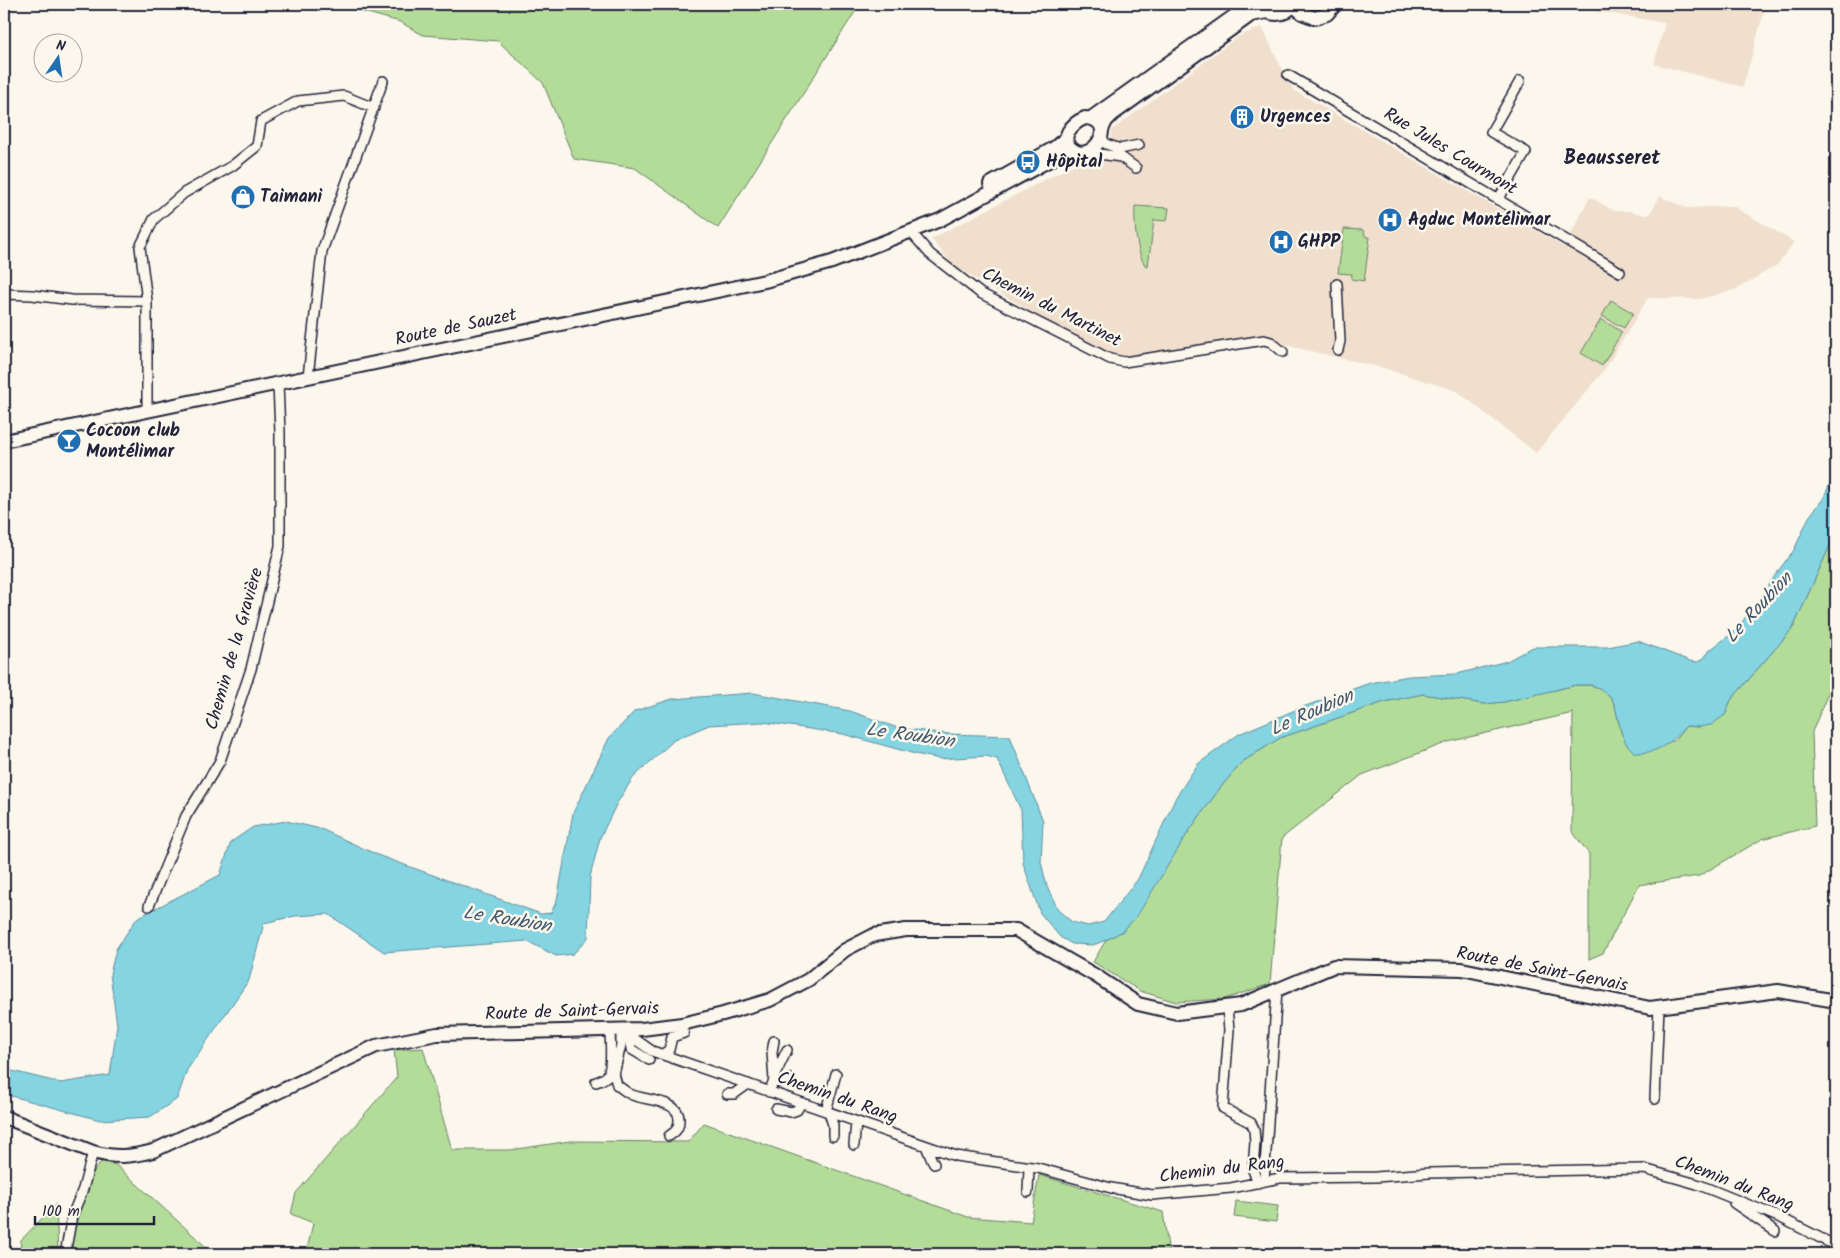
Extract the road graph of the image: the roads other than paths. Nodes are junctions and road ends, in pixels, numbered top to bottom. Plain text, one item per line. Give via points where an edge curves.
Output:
1 (1251, 4) edge
2 (1336, 4) edge
3 (1294, 5) edge
4 (1264, 8) edge
5 (1288, 75) dead end
6 (383, 81) dead end
7 (1520, 81) dead end
8 (374, 108) junction
9 (1092, 118) junction
10 (1102, 134) junction
11 (1066, 138) junction
12 (1139, 145) dead end
13 (1079, 151) junction
14 (1136, 168) dead end
15 (1498, 200) junction
16 (910, 231) junction
17 (1620, 272) dead end
18 (1337, 284) dead end
19 (4, 294) edge
20 (146, 301) junction
21 (1338, 350) dead end
22 (1282, 352) dead end
23 (308, 377) junction
24 (278, 383) junction
25 (147, 411) junction
26 (4, 441) edge
27 (149, 906) dead end
28 (1278, 990) junction
29 (1836, 1001) edge
30 (1227, 1007) junction
31 (1659, 1007) junction
32 (622, 1031) junction
33 (684, 1033) dead end
34 (774, 1041) dead end
35 (787, 1050) dead end
36 (663, 1054) junction
37 (649, 1060) dead end
38 (836, 1074) dead end
39 (790, 1079) dead end
40 (596, 1082) dead end
41 (748, 1084) junction
42 (772, 1084) junction
43 (727, 1094) dead end
44 (1655, 1099) dead end
45 (801, 1103) junction
46 (776, 1109) dead end
47 (828, 1112) junction
48 (4, 1117) edge
49 (856, 1122) junction
50 (669, 1136) dead end
51 (833, 1136) dead end
52 (854, 1145) dead end
53 (926, 1146) junction
54 (93, 1152) junction
55 (1005, 1163) junction
56 (934, 1164) dead end
57 (1029, 1167) junction
58 (1005, 1173) dead end
59 (1261, 1182) junction
60 (1028, 1192) dead end
61 (1726, 1196) junction
62 (1775, 1231) dead end
63 (1836, 1246) edge
64 (65, 1254) edge

1 - 9 street
2 - 3 street via 1327,14 1315,18 1302,13
3 - 4 street via 1279,15
4 - 10 street via 1112,115 1106,121
5 - 15 street, Rue Jules Courmont
6 - 8 street
7 - 15 street via 1491,132 1526,152
8 - 20 street via 344,96 298,101 261,121 257,146 232,166 184,193 154,219 140,247
8 - 23 street via 322,251
9 - 10 street via 1100,125
9 - 11 street via 1073,124
10 - 12 street via 1106,144 1120,149
10 - 13 street via 1098,144
11 - 13 street via 1067,143
11 - 16 street, Route de Sauzet
13 - 14 street via 1121,157
13 - 16 street, Route de Sauzet via 1059,155 940,220
15 - 17 street, Rue Jules Courmont
16 - 22 street, Chemin du Martinet via 930,254 980,293 1110,359 1124,362 1264,340
16 - 23 street, Route de Sauzet via 832,262 765,281
18 - 21 street
19 - 20 street via 72,300
20 - 25 street
23 - 24 street, Route de Sauzet
24 - 25 street, Route de Sauzet
24 - 27 street, Chemin de la Gravière via 280,546 253,660 220,761 186,816
25 - 26 street, Route de Sauzet
28 - 30 street, Route de Saint-Gervais via 1241,1005
28 - 31 street, Route de Saint-Gervais via 1334,966 1462,970 1650,1008
28 - 59 street
29 - 31 street, Route de Saint-Gervais via 1778,991
30 - 32 street, Route de Saint-Gervais via 1176,1013 1138,1004 1016,930 906,930 874,935 845,950 808,980 770,1000 682,1024
30 - 59 street via 1229,1030 1223,1108 1251,1123 1255,1142 1253,1170
31 - 44 street
32 - 36 street, Chemin du Rang via 652,1051
32 - 37 street via 631,1049
32 - 40 street via 610,1061 609,1074
32 - 50 street via 622,1045 614,1074 617,1085 632,1095 668,1104 674,1109 679,1116 679,1124 676,1132
32 - 54 street, Route de Saint-Gervais via 437,1034 376,1046 153,1151 132,1157
33 - 36 street via 672,1037 669,1050
34 - 42 street
35 - 42 street
36 - 41 street, Chemin du Rang
38 - 47 street
39 - 42 street
41 - 42 street, Chemin du Rang
41 - 43 street via 734,1094
42 - 45 street, Chemin du Rang
45 - 46 street via 797,1110 791,1112
45 - 47 street, Chemin du Rang
47 - 49 street, Chemin du Rang
47 - 51 street
48 - 54 street, Route de Saint-Gervais
49 - 52 street
49 - 53 street, Chemin du Rang
53 - 55 street, Chemin du Rang via 956,1156
53 - 56 street
54 - 64 street via 72,1216
55 - 57 street, Chemin du Rang
55 - 58 street
57 - 59 street, Chemin du Rang via 1152,1195
57 - 60 street
59 - 61 street, Chemin du Rang via 1280,1178 1644,1169
61 - 62 street
61 - 63 street, Chemin du Rang via 1781,1218

